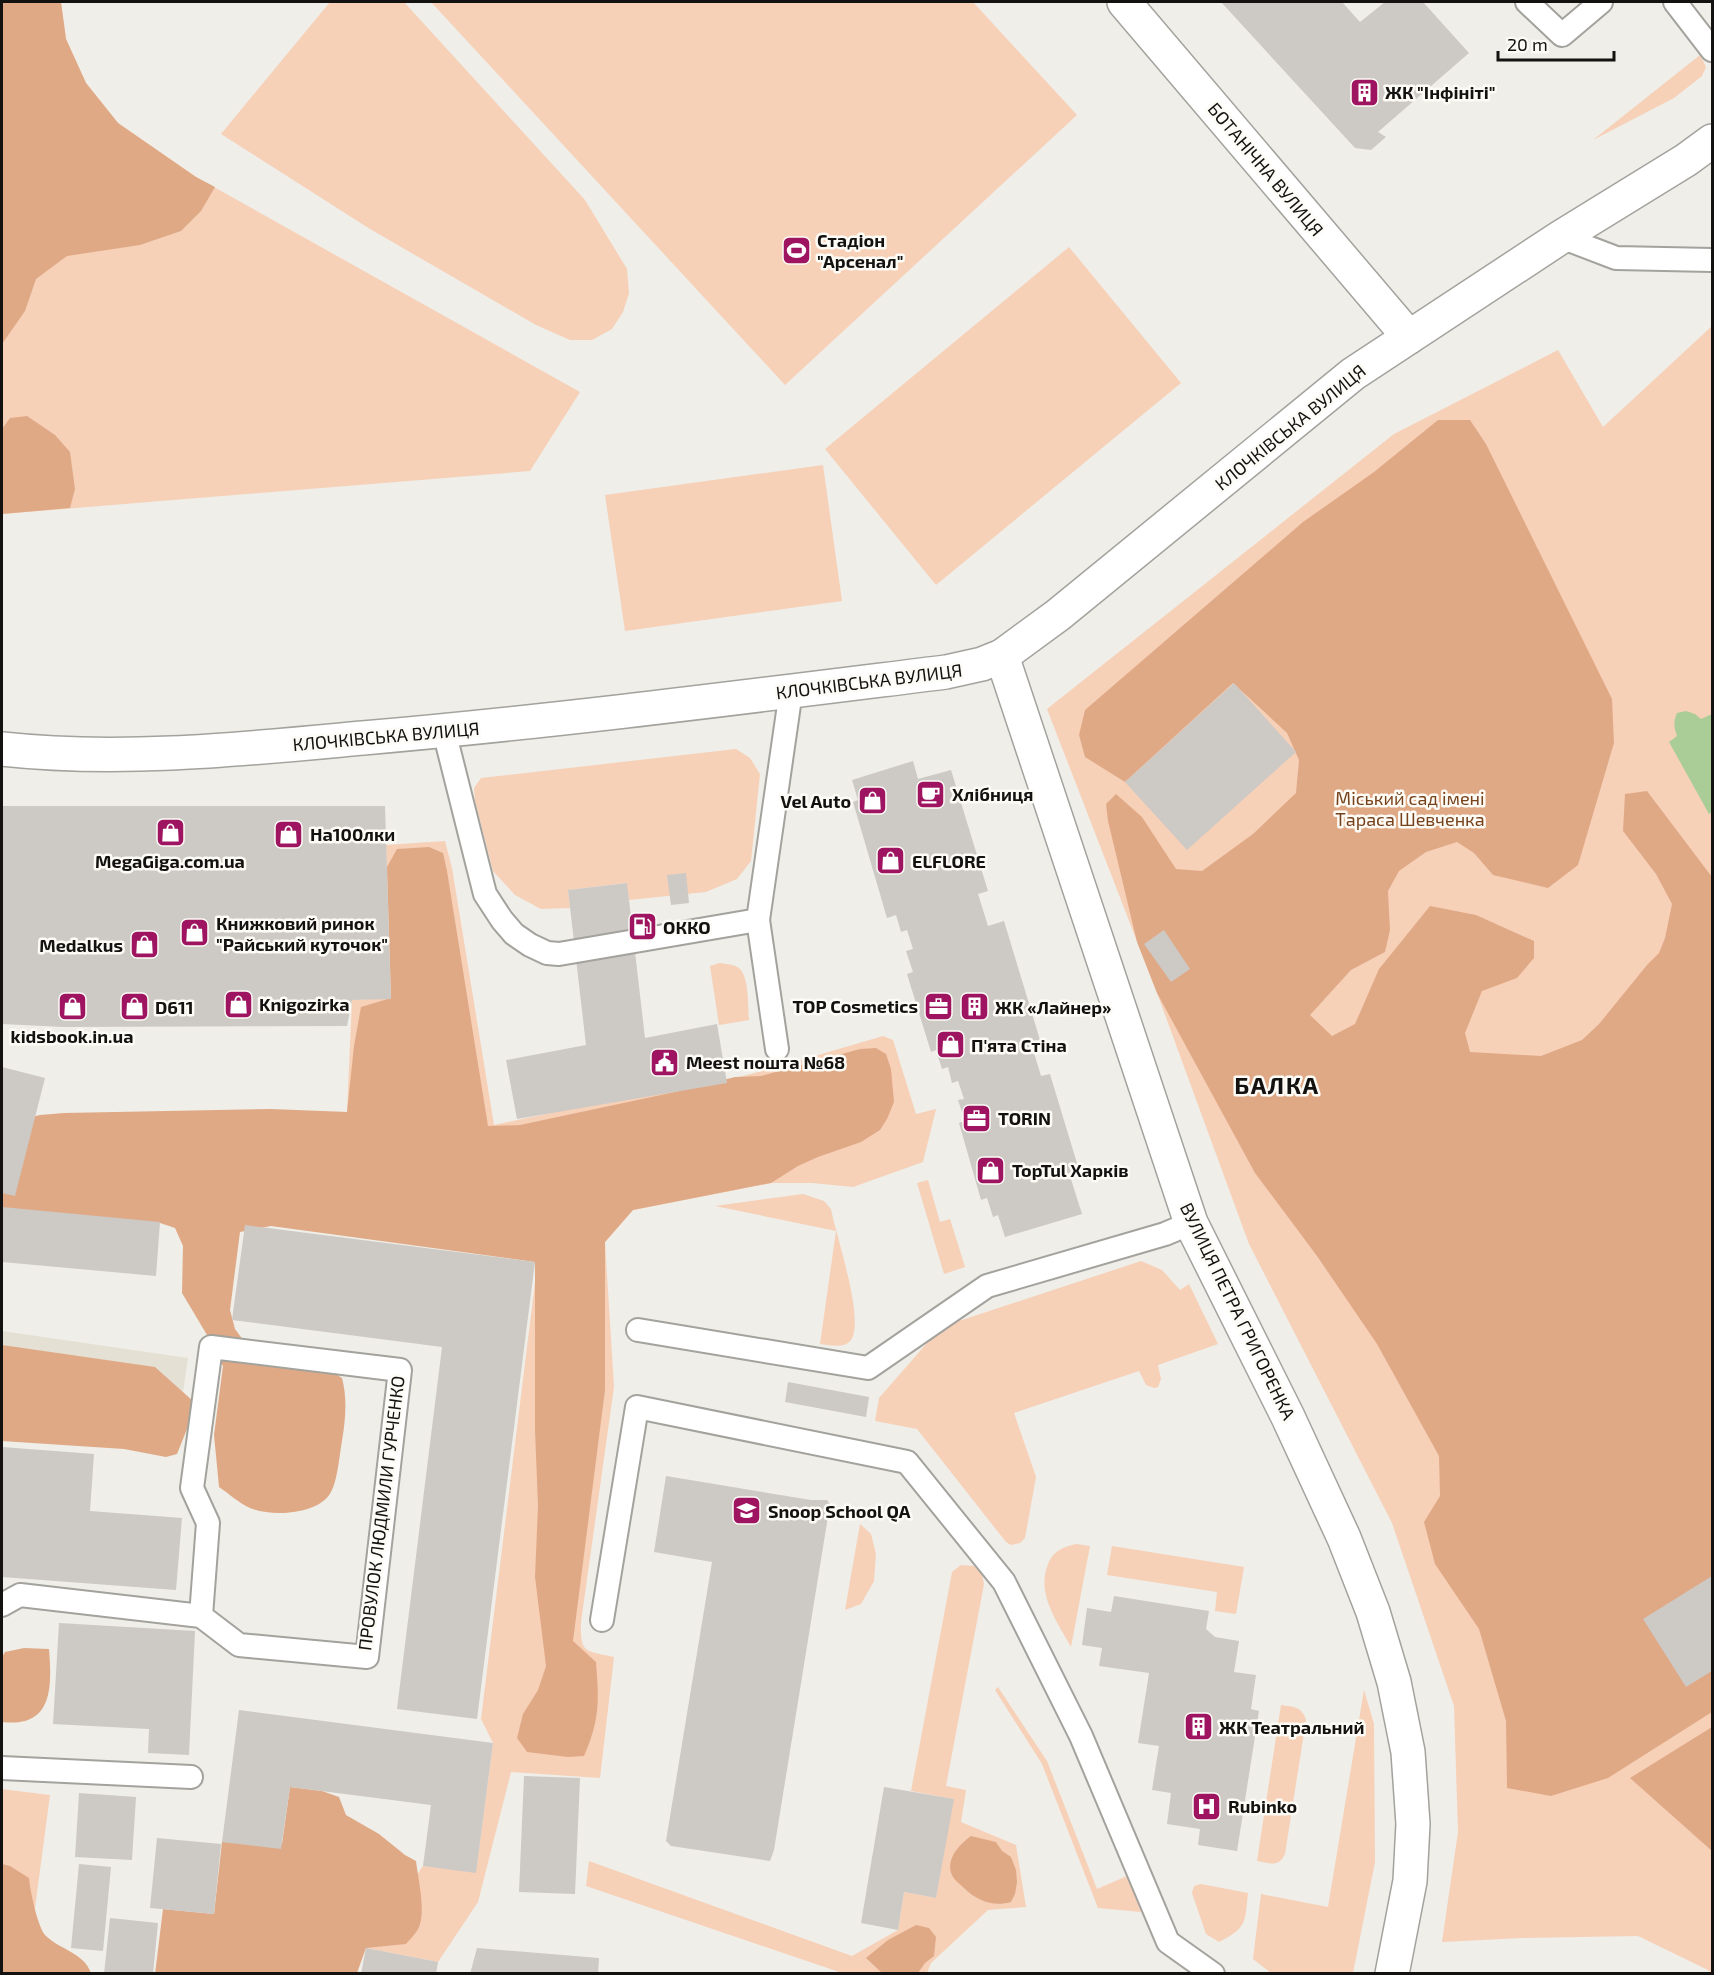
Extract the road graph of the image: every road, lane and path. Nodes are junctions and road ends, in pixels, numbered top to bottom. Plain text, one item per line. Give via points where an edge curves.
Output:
1 (1124, 2) edge
2 (1527, 2) edge
3 (1601, 2) edge
4 (1675, 2) edge
5 (1713, 50) edge
6 (1713, 141) edge
7 (1561, 237) junction
8 (1713, 260) edge
9 (1408, 337) junction
10 (1002, 656) junction
11 (791, 692) junction
12 (444, 731) junction
13 (2, 748) edge
14 (758, 920) junction
15 (777, 1049) dead end
16 (1191, 1224) junction
17 (638, 1330) dead end
18 (2, 1605) edge
19 (201, 1616) junction
20 (602, 1620) dead end
21 (2, 1767) edge
22 (190, 1777) dead end
23 (1213, 1974) edge
24 (1392, 1974) edge

1 - 9 main road, БОТАНІЧНА ВУЛИЦЯ
2 - 3 lane via 1562,35
4 - 5 lane
6 - 7 main road, КЛОЧКІВСЬКА ВУЛИЦЯ
7 - 8 lane via 1616,258
7 - 9 main road, КЛОЧКІВСЬКА ВУЛИЦЯ
9 - 10 main road, КЛОЧКІВСЬКА ВУЛИЦЯ via 1353,374 1058,615
10 - 11 main road, КЛОЧКІВСЬКА ВУЛИЦЯ via 966,669
10 - 16 main road, ВУЛИЦЯ ПЕТРА ГРИГОРЕНКА
11 - 12 main road, КЛОЧКІВСЬКА ВУЛИЦЯ
11 - 14 lane
12 - 13 main road, КЛОЧКІВСЬКА ВУЛИЦЯ via 221,751 126,754
12 - 14 lane via 485,894 501,920 530,945 559,954
14 - 15 lane
16 - 17 lane via 987,1286 868,1368
16 - 24 main road, ВУЛИЦЯ ПЕТРА ГРИГОРЕНКА via 1344,1538 1373,1612 1394,1682 1408,1752 1413,1824 1410,1881
18 - 19 lane via 20,1595
19 - 19 lane, ПРОВУЛОК ЛЮДМИЛИ ГУРЧЕНКО via 239,1646 367,1657 400,1370 211,1347 192,1488 208,1523
20 - 23 lane via 637,1407 907,1462 1004,1582 1081,1736 1168,1942
21 - 22 lane

